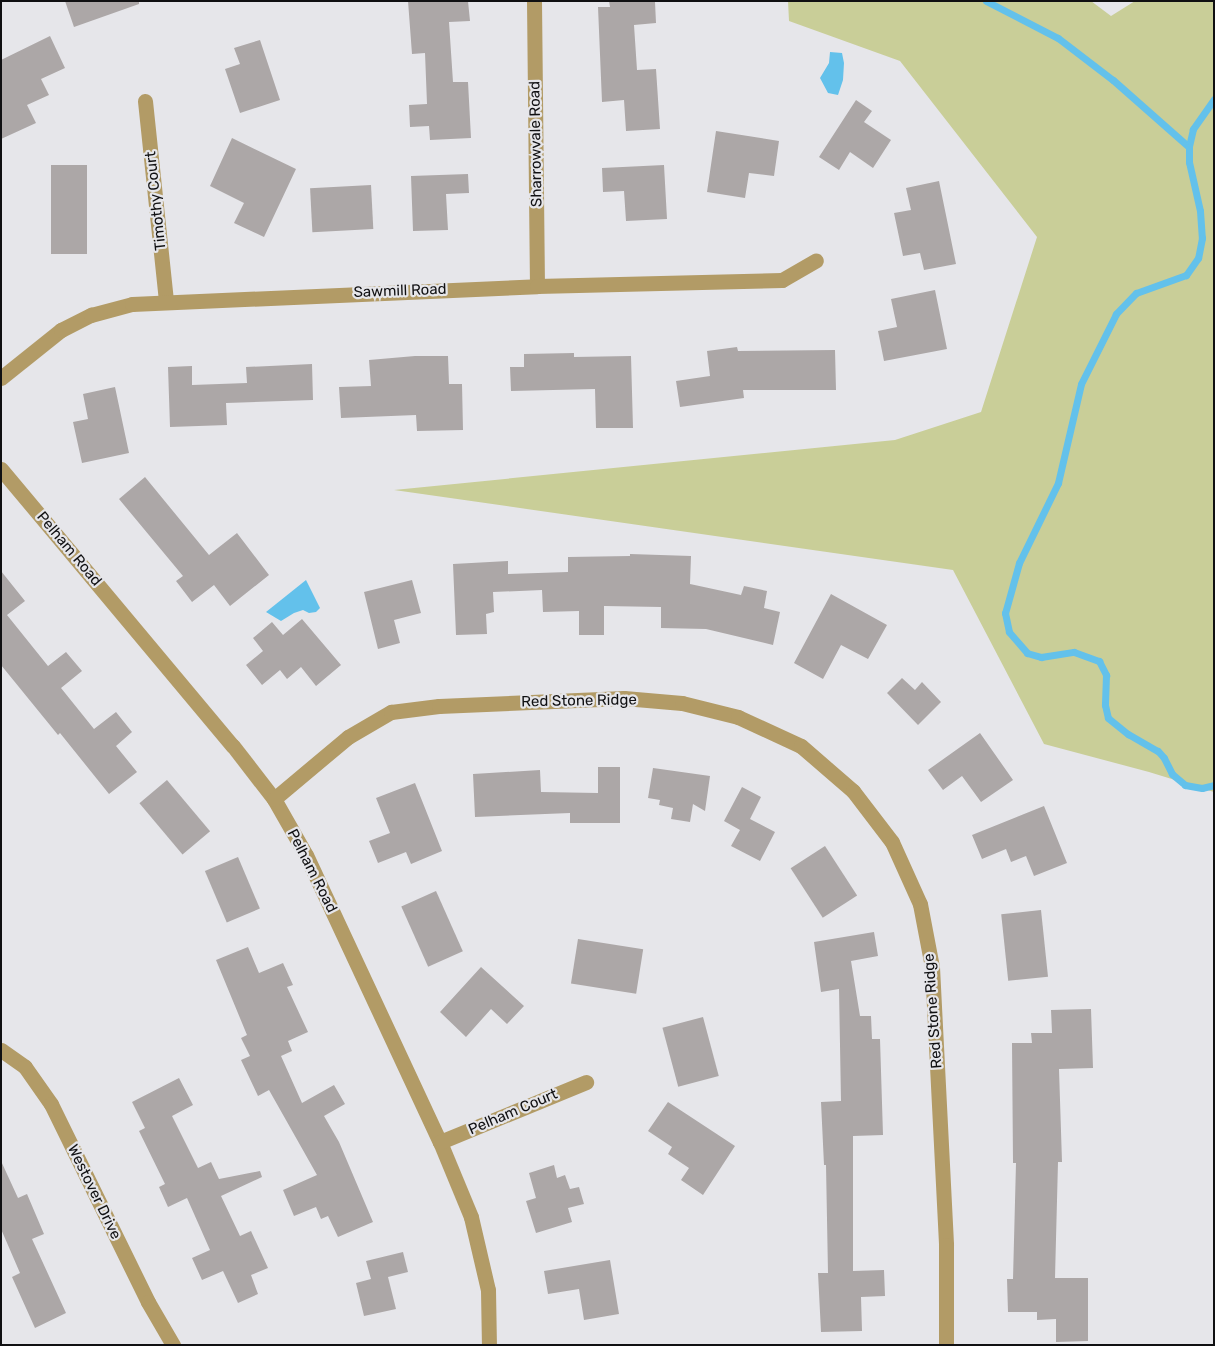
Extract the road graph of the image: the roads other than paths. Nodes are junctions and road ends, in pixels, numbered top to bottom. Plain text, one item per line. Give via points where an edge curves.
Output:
1 (534, 1) edge
2 (145, 101) dead end
3 (816, 260) dead end
4 (537, 286) junction
5 (166, 301) junction
6 (1, 378) edge
7 (1, 469) edge
8 (274, 799) junction
9 (1, 1050) edge
10 (586, 1082) dead end
11 (440, 1142) junction
12 (173, 1345) edge
13 (489, 1345) edge
14 (946, 1345) edge

1 - 4 street, Sharrowvale Road
2 - 5 street, Timothy Court
3 - 4 street, Sawmill Road via 782,280
4 - 5 street, Sawmill Road
5 - 6 street, Sawmill Road via 132,304 91,314 61,330
7 - 8 street, Pelham Road
8 - 11 street, Pelham Road via 306,855
8 - 14 street, Red Stone Ridge via 348,737 391,712 439,706 624,698 682,703 738,717 801,746 853,791 886,835 920,904 932,966 946,1246
9 - 12 street, Westover Drive via 25,1067 51,1104 148,1302
10 - 11 street, Pelham Court
11 - 13 street, Pelham Road via 471,1217 488,1290

